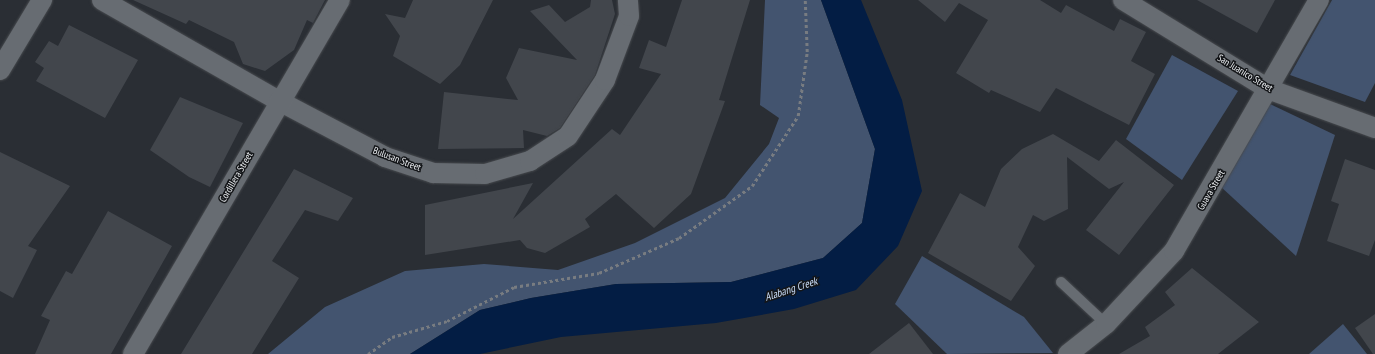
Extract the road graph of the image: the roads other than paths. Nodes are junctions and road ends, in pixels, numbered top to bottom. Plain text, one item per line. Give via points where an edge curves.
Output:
1 (42, 0) edge
2 (102, 0) edge
3 (340, 0) edge
4 (628, 0) edge
5 (1123, 0) edge
6 (1319, 0) edge
7 (0, 70) edge
8 (1268, 89) junction
9 (279, 101) junction
10 (1375, 128) edge
11 (1061, 282) dead end
12 (1106, 324) junction
13 (133, 354) edge
14 (1068, 354) edge

1 - 7 street
2 - 9 street, Bulusan Street
3 - 9 street, Cordillera Street
4 - 9 street, Bulusan Street via 629,16 605,80 568,136 530,161 492,172 433,173 385,157
5 - 8 street, San Juanico Street
6 - 8 street, Guava Street
8 - 10 street, San Juanico Street
8 - 12 street, Guava Street via 1174,251
9 - 13 street, Cordillera Street
11 - 12 lane
12 - 14 street, Guava Street

